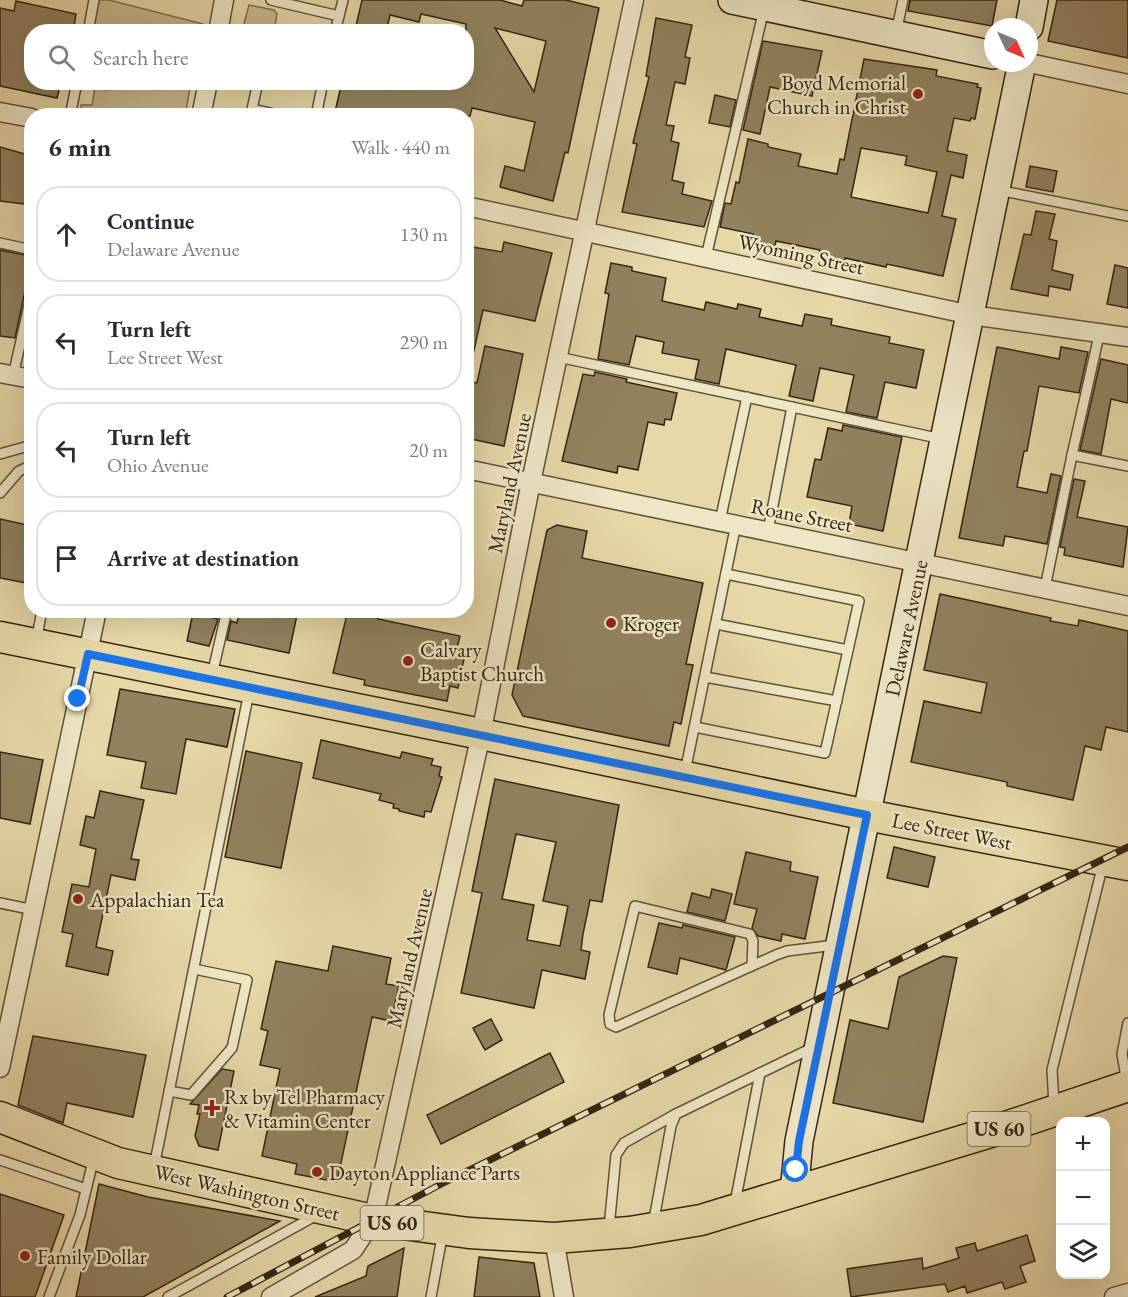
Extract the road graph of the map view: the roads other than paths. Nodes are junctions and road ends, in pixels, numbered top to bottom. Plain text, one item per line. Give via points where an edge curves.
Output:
1 (94, 0) edge
2 (224, 0) edge
3 (271, 0) edge
4 (343, 0) edge
5 (634, 0) edge
6 (732, 0) edge
7 (903, 0) edge
8 (1034, 0) edge
9 (764, 7) junction
10 (339, 16) junction
11 (1031, 18) edge
12 (89, 24) edge
13 (220, 24) edge
14 (337, 24) edge
15 (896, 35) junction
16 (984, 53) edge
17 (1038, 65) edge
18 (1020, 72) edge
19 (1128, 84) edge
20 (75, 90) edge
21 (206, 90) edge
22 (256, 90) edge
23 (321, 90) edge
24 (72, 108) edge
25 (203, 108) edge
26 (252, 108) edge
27 (318, 108) edge
28 (0, 112) edge
29 (24, 116) edge
30 (996, 189) junction
31 (474, 209) edge
32 (1128, 216) edge
33 (585, 230) junction
34 (0, 243) edge
35 (24, 248) edge
36 (706, 256) junction
37 (971, 315) junction
38 (24, 318) edge
39 (1100, 331) junction
40 (1128, 337) edge
41 (558, 357) junction
42 (7, 374) edge
43 (24, 377) edge
44 (747, 397) junction
45 (792, 407) junction
46 (945, 439) junction
47 (24, 447) edge
48 (0, 454) edge
49 (1072, 455) junction
50 (1128, 466) edge
51 (24, 469) edge
52 (474, 471) edge
53 (531, 482) junction
54 (0, 493) edge
55 (728, 523) junction
56 (768, 531) junction
57 (919, 561) junction
58 (726, 574) junction
59 (1045, 588) junction
60 (1128, 606) edge
61 (41, 618) edge
62 (95, 618) edge
63 (225, 618) edge
64 (716, 624) junction
65 (0, 637) edge
66 (36, 644) junction
67 (848, 650) junction
68 (88, 654) junction
69 (705, 677) junction
70 (211, 679) junction
71 (250, 687) junction
72 (837, 701) junction
73 (695, 727) junction
74 (481, 734) junction
75 (684, 777) junction
76 (867, 815) junction
77 (1116, 862) edge
78 (0, 903) edge
79 (34, 910) junction
80 (841, 945) junction
81 (752, 966) junction
82 (194, 969) junction
83 (1128, 1023) edge
84 (1127, 1037) edge
85 (820, 1044) junction
86 (0, 1068) edge
87 (760, 1073) junction
88 (1128, 1086) edge
89 (169, 1091) junction
90 (1055, 1111) junction
91 (676, 1114) junction
92 (0, 1117) edge
93 (94, 1155) junction
94 (0, 1160) edge
95 (153, 1171) junction
96 (86, 1189) junction
97 (794, 1194) junction
98 (326, 1210) junction
99 (734, 1210) junction
100 (373, 1220) junction
101 (653, 1228) junction
102 (444, 1230) junction
103 (608, 1234) junction
104 (554, 1238) junction
105 (1128, 1293) edge
106 (49, 1297) edge
107 (168, 1297) edge
108 (271, 1297) edge
109 (431, 1297) edge
110 (564, 1297) edge
111 (1114, 1297) edge

1 - 12 lane
2 - 13 street
3 - 10 lane
4 - 10 lane
5 - 33 street, Maryland Avenue
6 - 9 main road
7 - 15 lane
8 - 11 main road
9 - 15 main road
9 - 36 lane
10 - 14 lane
15 - 16 main road
17 - 19 street
18 - 30 main road, Delaware Avenue
20 - 24 lane
21 - 25 street
22 - 26 lane
23 - 27 lane
28 - 29 street
30 - 32 lane
30 - 37 main road, Delaware Avenue
31 - 33 street, Wyoming Street
33 - 36 street, Wyoming Street
33 - 41 street, Maryland Avenue
34 - 35 lane
36 - 37 street, Wyoming Street
37 - 39 street, Wyoming Street
37 - 46 main road, Delaware Avenue
38 - 42 lane
39 - 40 street, Wyoming Street
39 - 49 lane
41 - 44 lane
41 - 53 street, Maryland Avenue
42 - 43 street
44 - 45 lane
44 - 55 lane
45 - 46 lane
45 - 56 lane
46 - 57 main road, Delaware Avenue
47 - 48 lane
49 - 50 lane
49 - 59 lane
51 - 54 lane
52 - 53 street, Roane Street
53 - 55 street, Roane Street
53 - 74 street, Maryland Avenue
55 - 56 street, Roane Street
55 - 58 lane
56 - 57 street, Roane Street
57 - 59 street, Roane Street
57 - 76 main road, Delaware Avenue
58 - 64 lane
58 - 67 lane via 858,601
59 - 60 street, Roane Street
61 - 66 lane
62 - 68 street
63 - 70 lane
64 - 67 lane
64 - 69 lane
65 - 66 main road, Lee Street West
66 - 68 main road, Lee Street West
67 - 72 lane
68 - 70 main road, Lee Street West
68 - 79 street
69 - 72 lane
69 - 73 lane
70 - 71 main road, Lee Street West
71 - 74 main road, Lee Street West
71 - 82 lane
72 - 73 lane via 825,753
73 - 75 lane
74 - 75 main road, Lee Street West
74 - 100 street, Maryland Avenue
75 - 76 main road, Lee Street West
76 - 77 main road, Lee Street West
76 - 80 main road, Delaware Avenue
77 - 90 lane via 1052,1070
78 - 79 lane
79 - 86 street
80 - 81 lane via 787,951
80 - 85 main road, Delaware Avenue
81 - 81 lane via 616,1028 610,1024 636,906 750,934
82 - 89 lane
82 - 89 lane via 247,980 232,1048 191,1095
83 - 84 lane
84 - 88 lane via 1122,1054
85 - 87 lane
85 - 97 main road, Delaware Avenue via 799,1141
87 - 91 lane
87 - 99 lane
88 - 90 main road, West Washington Street / US 60
89 - 95 lane
90 - 97 main road, West Washington Street / US 60
91 - 101 lane
91 - 103 lane via 624,1143 616,1155
92 - 93 main road, West Washington Street / US 60
93 - 95 main road, West Washington Street / US 60
93 - 96 lane
94 - 96 lane
95 - 98 main road, West Washington Street / US 60
96 - 106 lane
97 - 99 main road, West Washington Street / US 60
98 - 100 main road, West Washington Street / US 60
98 - 107 lane
99 - 101 main road, West Washington Street / US 60
100 - 102 main road, West Washington Street / US 60
100 - 108 street via 353,1250
101 - 103 main road, West Washington Street / US 60
102 - 104 main road, West Washington Street / US 60
102 - 109 lane
103 - 104 main road, West Washington Street / US 60
104 - 110 street
105 - 111 street

